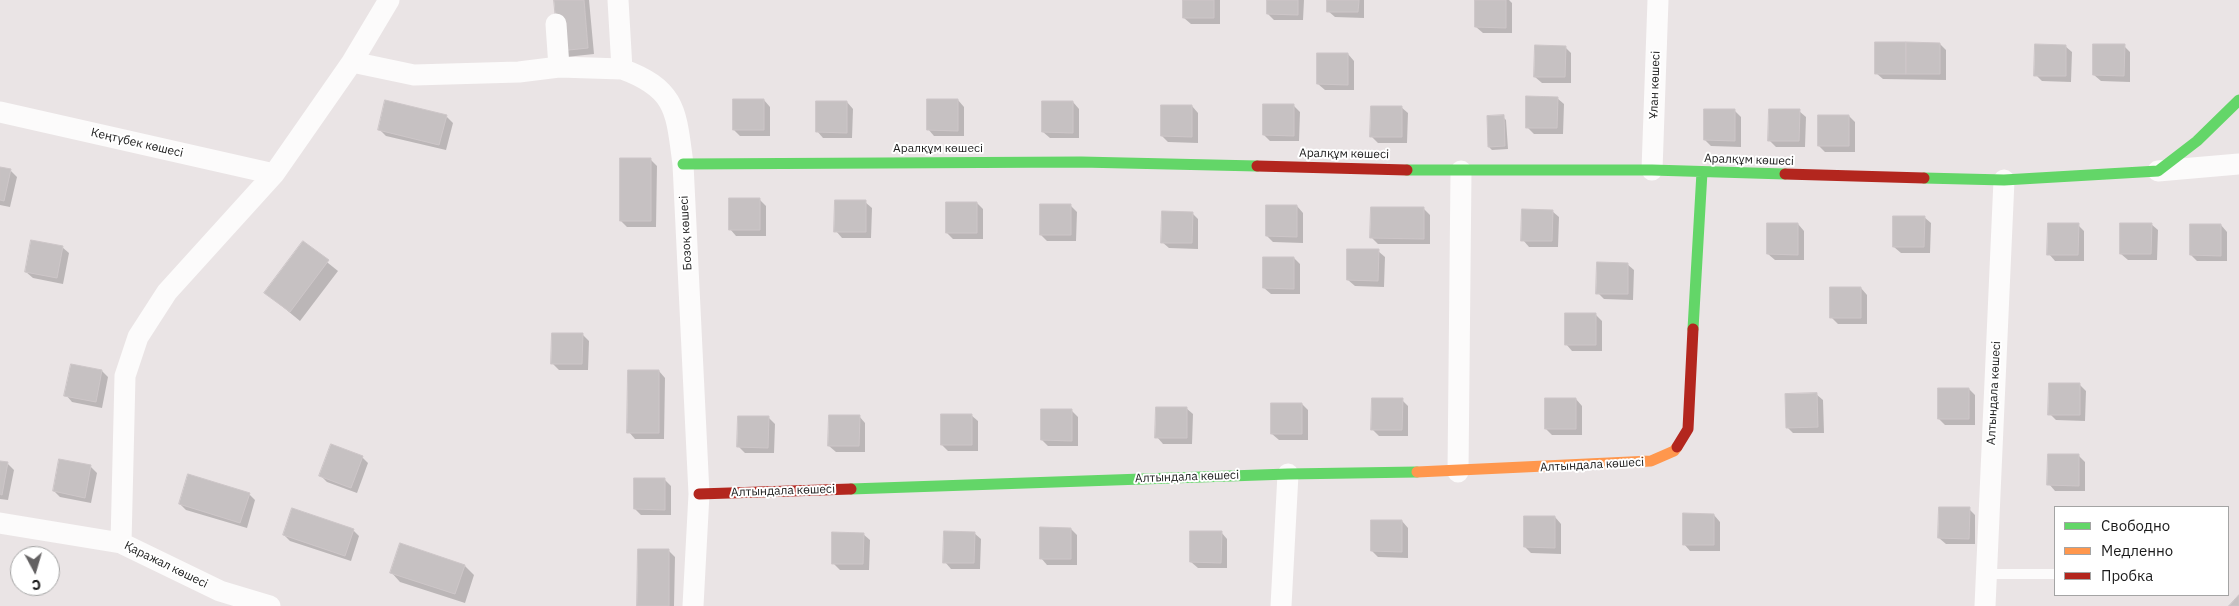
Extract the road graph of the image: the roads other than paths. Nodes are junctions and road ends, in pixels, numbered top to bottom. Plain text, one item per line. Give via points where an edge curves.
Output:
1 (389, 0) edge
2 (618, 0) edge
3 (1658, 0) edge
4 (556, 24) dead end
5 (352, 62) junction
6 (559, 68) junction
7 (622, 69) junction
8 (2239, 100) edge
9 (0, 112) edge
10 (682, 164) junction
11 (2239, 164) edge
12 (1652, 170) junction
13 (1461, 171) junction
14 (2158, 171) junction
15 (1702, 172) junction
16 (274, 174) junction
17 (2004, 180) junction
18 (1458, 472) junction
19 (1288, 474) junction
20 (699, 494) junction
21 (0, 522) edge
22 (121, 543) junction
23 (1985, 574) junction
24 (2054, 574) edge
25 (270, 606) edge
26 (693, 606) edge
27 (1281, 606) edge
28 (1985, 606) edge

1 - 5 street
2 - 7 street
3 - 12 street, Ұлан көшесі
4 - 6 street
5 - 6 street via 414,75
5 - 16 street
6 - 7 street
7 - 10 street, Бозоқ көшесі via 661,89 676,114
8 - 14 street via 2197,141
9 - 16 street, Кеңтүбек көшесі
10 - 13 street, Аралқұм көшесі via 1081,162
10 - 20 street, Бозоқ көшесі
11 - 14 street
12 - 13 street, Аралқұм көшесі
12 - 15 street, Аралқұм көшесі
13 - 18 street
14 - 17 street, Аралқұм көшесі
15 - 17 street, Аралқұм көшесі
15 - 18 street, Алтындала көшесі via 1688,429 1674,451 1650,461
16 - 22 street via 167,292 138,337 125,376
17 - 23 street, Алтындала көшесі
18 - 19 street, Алтындала көшесі
19 - 20 street, Алтындала көшесі
19 - 27 street
20 - 26 street, Бозоқ көшесі
21 - 22 street, Қаражал көшесі
22 - 25 street, Қаражал көшесі via 220,591
23 - 24 lane
23 - 28 street, Алтындала көшесі

